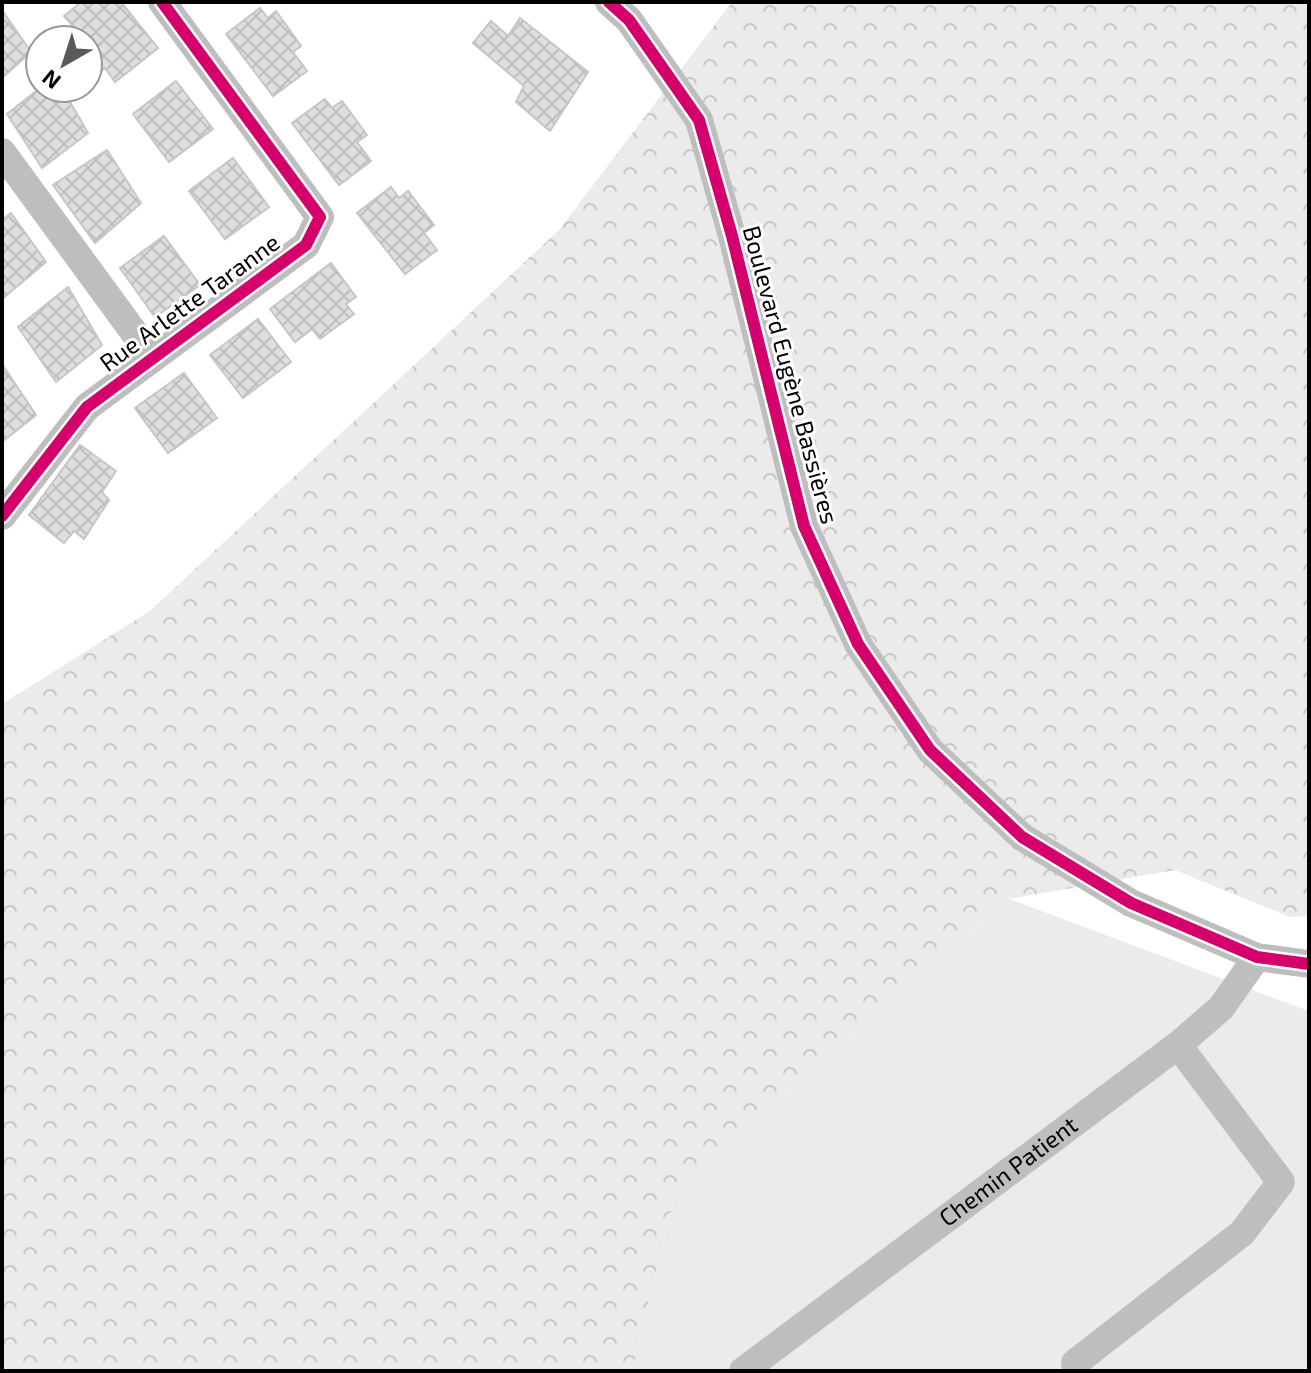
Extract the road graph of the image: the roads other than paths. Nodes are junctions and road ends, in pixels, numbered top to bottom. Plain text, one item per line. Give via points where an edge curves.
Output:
1 (162, 2) edge
2 (609, 2) edge
3 (2, 152) edge
4 (152, 357) junction
5 (2, 516) edge
6 (1257, 957) junction
7 (1309, 964) edge
8 (1178, 1045) junction
9 (1075, 1363) dead end
10 (743, 1371) edge

1 - 4 street, Rue Arlette Taranne via 320,217 306,245
2 - 6 street, Boulevard Eugène Bassières via 629,20 699,120 804,526 858,644 930,750 1022,837 1131,903
3 - 4 street
4 - 5 street, Rue Arlette Taranne via 87,407
6 - 7 street, Boulevard Eugène Bassières
6 - 8 street, Chemin Patient via 1221,1008
8 - 9 street via 1281,1182 1242,1233
8 - 10 street, Chemin Patient

